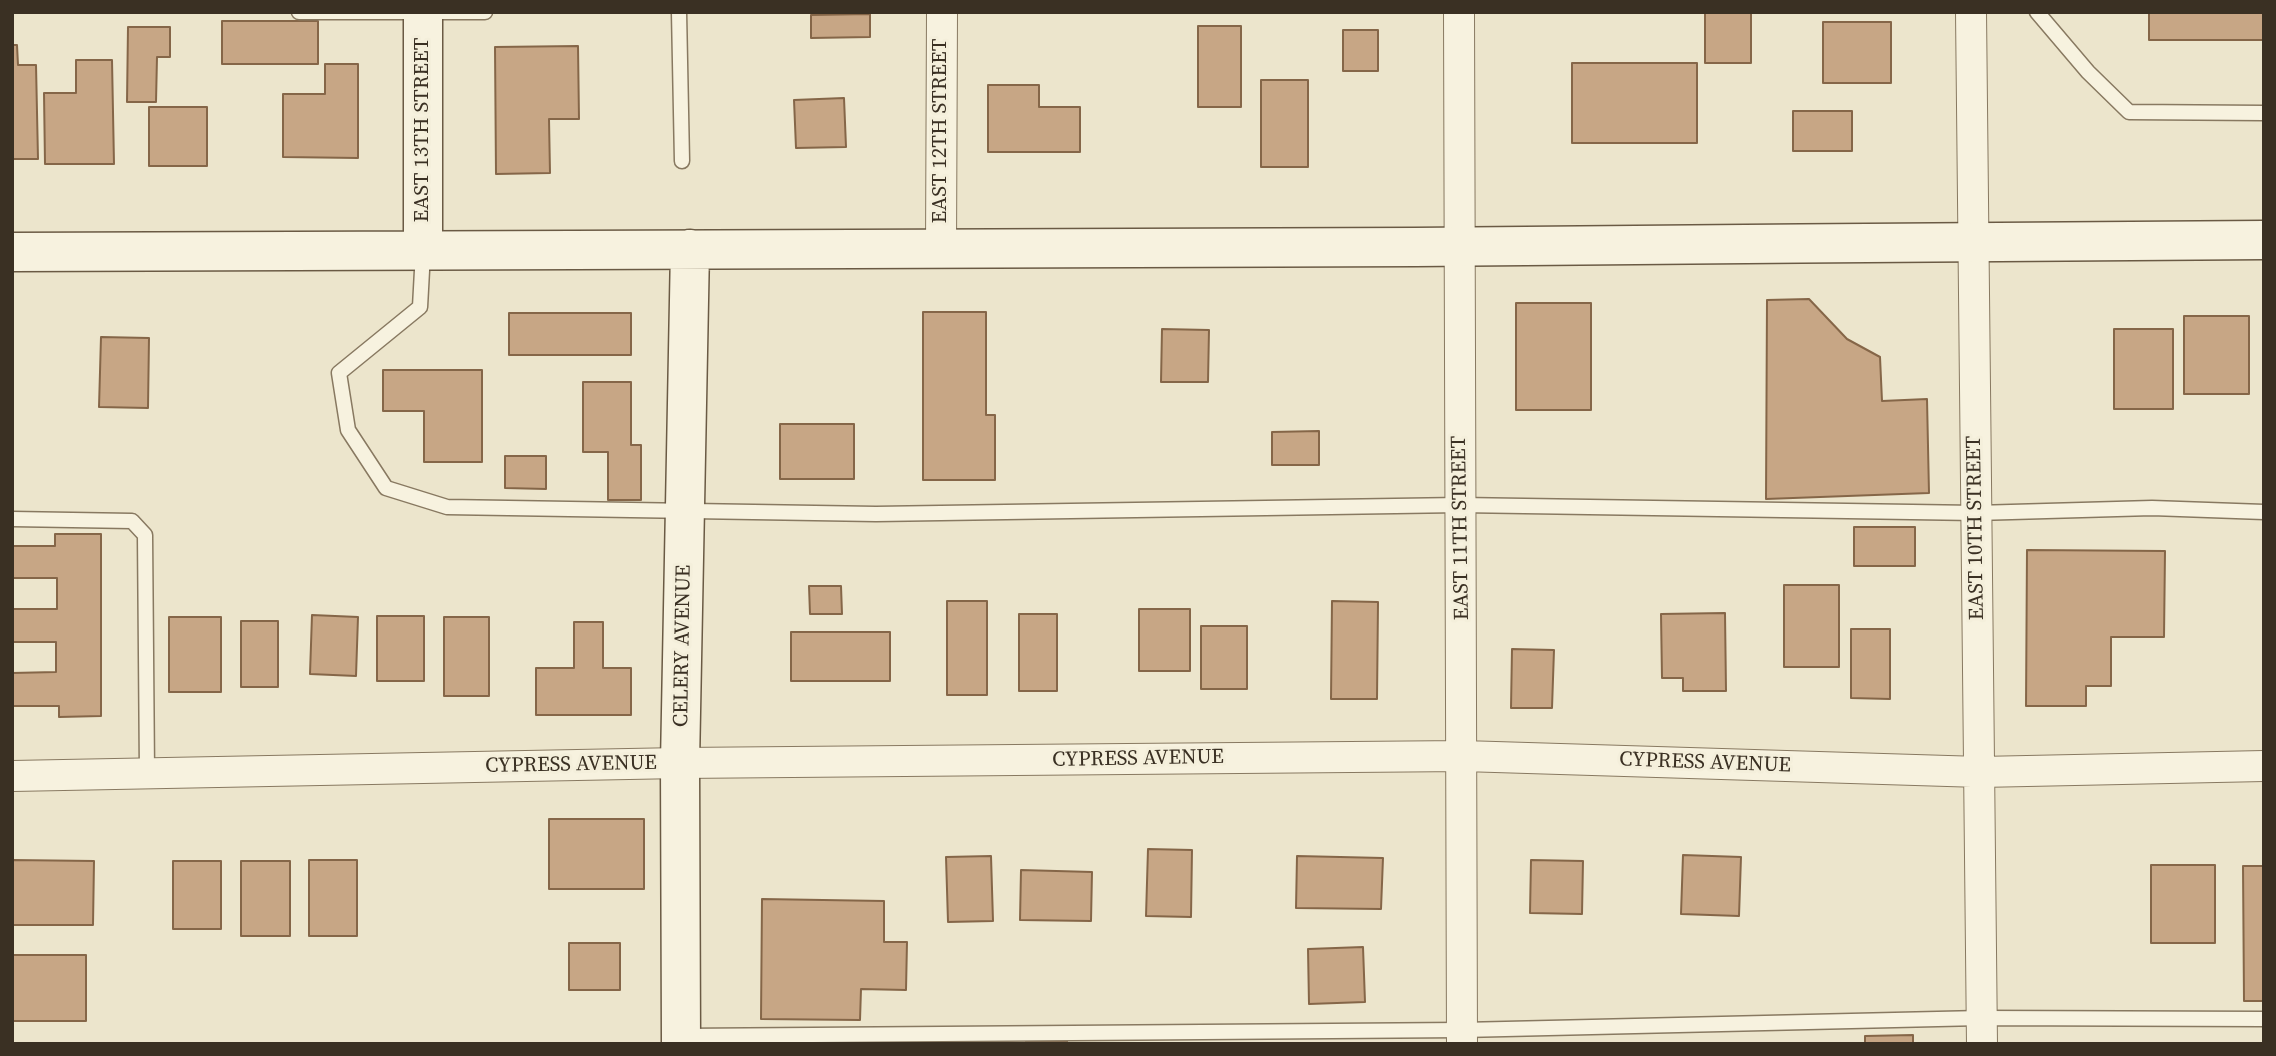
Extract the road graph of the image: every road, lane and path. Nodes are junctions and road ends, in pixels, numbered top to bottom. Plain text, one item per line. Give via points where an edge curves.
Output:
1 (299, 12) edge
2 (485, 12) edge
3 (680, 12) edge
4 (942, 12) edge
5 (1459, 12) edge
6 (1971, 12) edge
7 (2037, 12) edge
8 (423, 13) edge
9 (2264, 113) edge
10 (682, 161) dead end
11 (1972, 240) junction
12 (2264, 240) edge
13 (423, 247) junction
14 (1458, 247) junction
15 (690, 249) junction
16 (941, 249) junction
17 (12, 252) edge
18 (1460, 505) junction
19 (685, 512) junction
20 (2264, 512) edge
21 (1976, 513) junction
22 (12, 519) edge
23 (1463, 756) junction
24 (681, 763) junction
25 (2264, 766) edge
26 (1980, 772) junction
27 (147, 773) junction
28 (12, 776) edge
29 (2264, 1019) edge
30 (1981, 1031) edge
31 (1462, 1037) edge
32 (681, 1040) edge

1 - 8 lane
2 - 8 lane
3 - 10 lane
4 - 16 street, EAST 12TH STREET
5 - 14 street, EAST 11TH STREET
6 - 11 street, EAST 10TH STREET
7 - 9 lane via 2129,112
8 - 13 main road, EAST 13TH STREET
11 - 12 main road
11 - 14 main road
11 - 21 street, EAST 10TH STREET
13 - 15 main road
13 - 17 main road
13 - 19 lane via 420,307 339,373 348,430 386,488 447,507
14 - 16 main road
14 - 18 street, EAST 11TH STREET
15 - 16 main road
15 - 19 main road, CELERY AVENUE
18 - 19 lane via 876,514
18 - 21 lane
18 - 23 street, EAST 11TH STREET
19 - 24 main road, CELERY AVENUE
20 - 21 lane via 2152,508
21 - 26 street, EAST 10TH STREET
22 - 27 lane via 132,521 145,535
23 - 24 street, CYPRESS AVENUE
23 - 26 street, CYPRESS AVENUE
23 - 31 street, EAST 11TH STREET
24 - 27 street, CYPRESS AVENUE
24 - 32 main road, CELERY AVENUE
25 - 26 street, CYPRESS AVENUE
26 - 30 street, EAST 10TH STREET
27 - 28 street, CYPRESS AVENUE
29 - 30 lane
30 - 31 lane
31 - 32 lane

